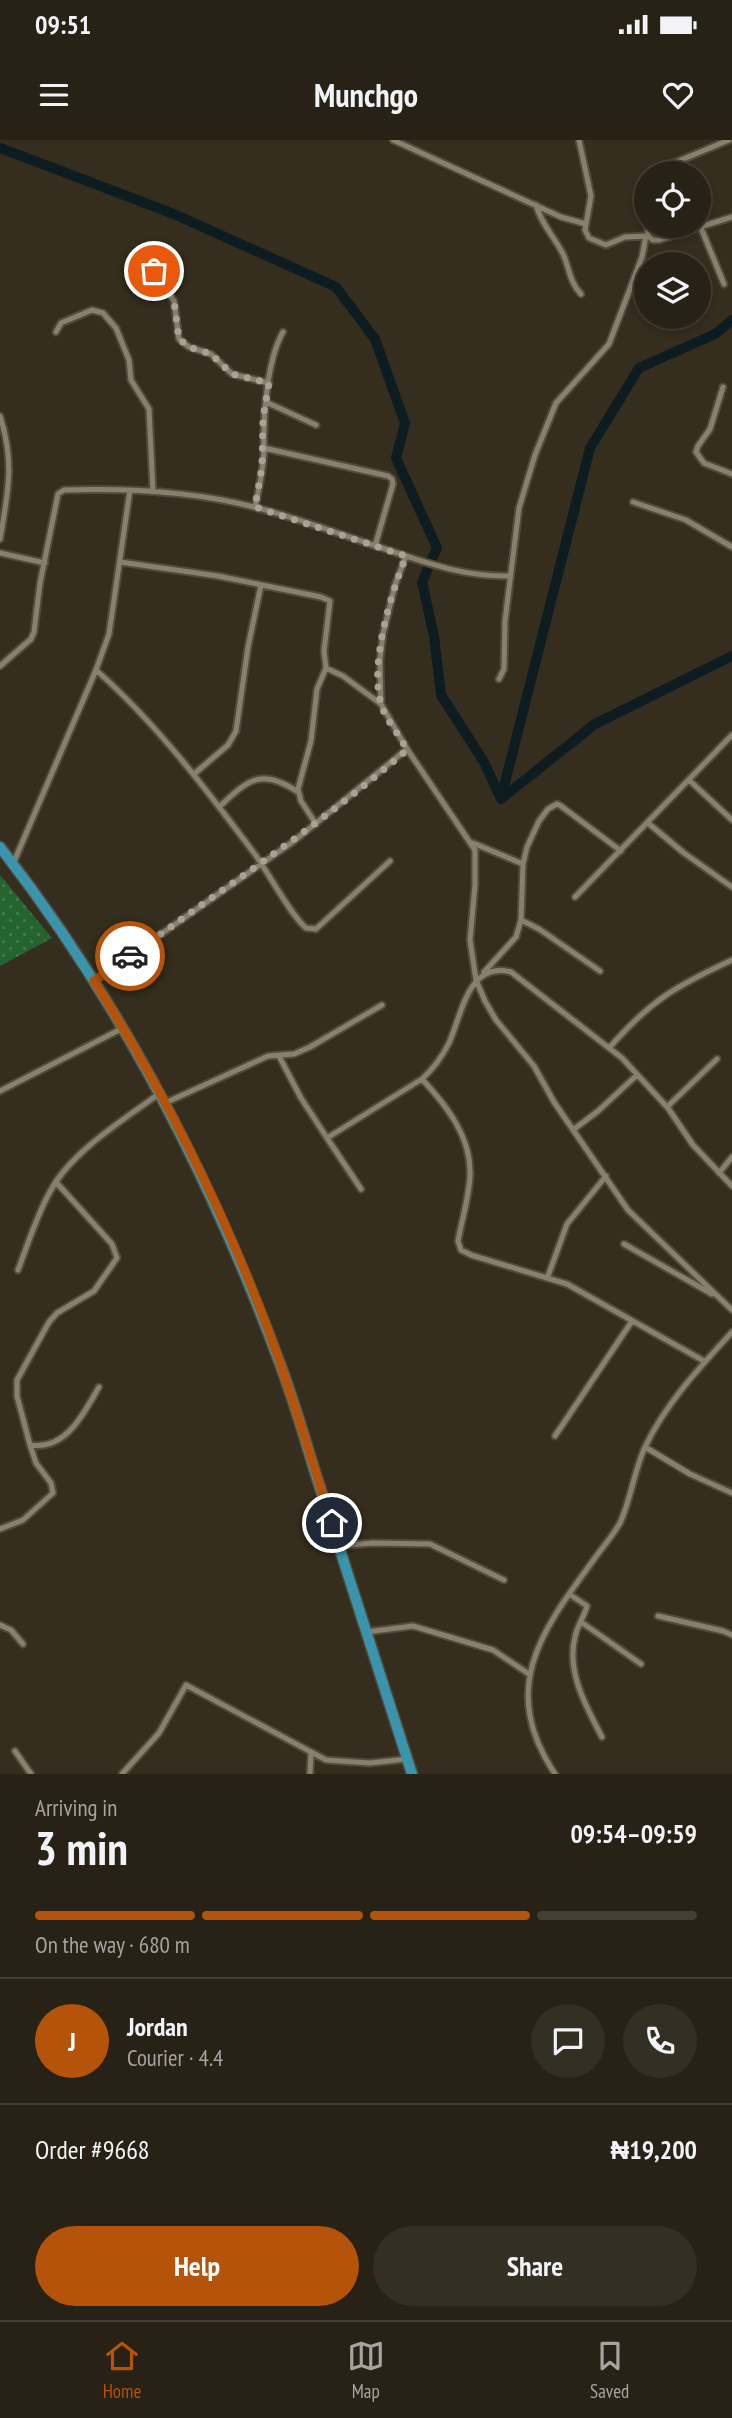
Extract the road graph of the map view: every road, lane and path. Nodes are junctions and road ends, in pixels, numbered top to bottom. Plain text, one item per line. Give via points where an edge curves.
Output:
1 (393, 140) edge
2 (579, 140) edge
3 (729, 140) edge
4 (679, 161) edge
5 (536, 205) junction
6 (732, 217) edge
7 (586, 224) junction
8 (711, 224) edge
9 (634, 237) edge
10 (647, 238) edge
11 (705, 238) edge
12 (154, 271) dead end
13 (724, 284) dead end
14 (581, 294) dead end
15 (56, 332) dead end
16 (284, 332) dead end
17 (269, 383) junction
18 (723, 387) dead end
19 (266, 402) junction
20 (0, 416) edge
21 (316, 425) dead end
22 (264, 448) junction
23 (732, 474) edge
24 (130, 490) junction
25 (153, 491) junction
26 (633, 502) dead end
27 (255, 507) junction
28 (0, 539) edge
29 (375, 546) junction
30 (732, 547) edge
31 (0, 553) edge
32 (406, 556) junction
33 (120, 562) junction
34 (45, 563) junction
35 (510, 576) junction
36 (261, 585) junction
37 (0, 666) edge
38 (326, 668) junction
39 (96, 670) junction
40 (499, 679) dead end
41 (381, 704) junction
42 (732, 735) edge
43 (407, 750) junction
44 (194, 774) junction
45 (689, 780) junction
46 (298, 792) junction
47 (219, 807) junction
48 (732, 820) edge
49 (648, 823) junction
50 (316, 824) junction
51 (472, 844) junction
52 (0, 848) edge
53 (621, 851) junction
54 (390, 861) dead end
55 (261, 863) junction
56 (13, 864) junction
57 (523, 864) junction
58 (732, 887) edge
59 (575, 897) dead end
60 (521, 920) junction
61 (732, 960) edge
62 (600, 971) dead end
63 (479, 977) junction
64 (94, 981) junction
65 (382, 1005) dead end
66 (123, 1028) junction
67 (610, 1047) junction
68 (279, 1056) junction
69 (718, 1059) dead end
70 (637, 1074) junction
71 (422, 1079) junction
72 (0, 1091) edge
73 (160, 1093) junction
74 (165, 1103) junction
75 (667, 1107) junction
76 (573, 1129) junction
77 (327, 1138) junction
78 (732, 1157) edge
79 (719, 1173) junction
80 (606, 1176) junction
81 (55, 1182) junction
82 (732, 1186) edge
83 (360, 1189) dead end
84 (624, 1244) dead end
85 (18, 1270) dead end
86 (548, 1276) junction
87 (720, 1298) junction
88 (732, 1310) edge
89 (632, 1321) junction
90 (732, 1332) edge
91 (704, 1361) junction
92 (99, 1387) dead end
93 (555, 1436) dead end
94 (30, 1445) junction
95 (645, 1447) junction
96 (732, 1493) edge
97 (0, 1529) edge
98 (339, 1546) junction
99 (504, 1580) dead end
100 (569, 1594) junction
101 (658, 1616) dead end
102 (581, 1622) junction
103 (0, 1625) edge
104 (366, 1632) junction
105 (732, 1635) edge
106 (23, 1644) dead end
107 (641, 1664) dead end
108 (529, 1674) junction
109 (602, 1737) dead end
110 (15, 1751) dead end
111 (311, 1753) junction
112 (407, 1759) junction
113 (128, 1768) junction
114 (31, 1774) edge
115 (122, 1774) edge
116 (136, 1774) edge
117 (310, 1774) edge
118 (412, 1774) edge
119 (555, 1774) edge

1 - 5 street
2 - 7 street via 591,197
3 - 4 street
5 - 7 street
5 - 14 street
6 - 8 street
7 - 9 street via 589,238 601,244
10 - 35 street via 609,344 556,403 519,508
11 - 13 street
12 - 17 street via 174,301 179,339 211,354 232,374
15 - 25 street via 61,323 92,310 103,313 116,328 129,360 131,380 149,409
16 - 17 street
17 - 19 street
18 - 23 street via 710,429 696,452 704,463
19 - 21 street
19 - 22 street
20 - 28 street via 10,463
22 - 27 street
22 - 29 street via 392,479
24 - 25 street
24 - 33 street
24 - 34 street via 60,492
25 - 27 street
26 - 30 street via 686,520
27 - 29 street
29 - 32 street
31 - 34 street
32 - 35 street via 441,569
32 - 41 street via 383,634
33 - 36 street
33 - 39 street via 108,634
34 - 37 street via 33,635
35 - 40 street via 504,669
36 - 38 street via 330,601
36 - 44 street via 236,731 228,745
38 - 41 street
38 - 46 street via 317,689 311,741
39 - 44 street
39 - 56 street
41 - 43 street
42 - 45 street
43 - 50 street
43 - 51 street
44 - 47 street
45 - 48 street
45 - 49 street
46 - 47 street via 274,778 254,779
46 - 50 street
47 - 55 street
49 - 53 street
49 - 58 street
50 - 55 street
51 - 57 street
51 - 63 street via 476,868 470,940
52 - 56 highway
53 - 57 street via 557,804 532,831
53 - 59 street
54 - 55 street via 311,930 301,924
55 - 64 street
56 - 64 highway
57 - 60 street
60 - 62 street
60 - 63 street via 513,942
61 - 67 street via 661,997
63 - 67 street via 494,970 511,972
63 - 71 street via 448,1044
63 - 76 street via 493,1015 534,1066
64 - 66 highway
65 - 68 street via 329,1038
66 - 72 street
66 - 73 highway
67 - 70 street
68 - 74 street via 268,1056
68 - 77 street
69 - 75 street
70 - 75 street
70 - 76 street
71 - 77 street
71 - 86 street via 447,1106 469,1156 470,1182 458,1241 461,1250
73 - 74 highway
73 - 81 street via 80,1156
74 - 98 highway via 216,1205 274,1346
75 - 79 street via 683,1133
76 - 80 street
77 - 83 street
78 - 79 street
79 - 82 street
80 - 86 street via 567,1224
80 - 87 street via 628,1210
81 - 85 street
81 - 94 street via 112,1244 117,1258 94,1291 49,1322 17,1380
84 - 87 street
86 - 89 street via 591,1295
87 - 88 street
89 - 91 street
89 - 93 street
90 - 91 street
91 - 95 street
92 - 94 street via 67,1434 45,1445
94 - 97 street via 53,1493 23,1520
95 - 96 street
95 - 100 street via 619,1523
98 - 99 street via 430,1545
98 - 104 highway
100 - 102 street via 586,1606
100 - 108 street via 539,1644
101 - 105 street
102 - 107 street
102 - 109 street via 574,1641 581,1696
103 - 106 street
104 - 108 street via 413,1626 493,1650
104 - 112 highway
108 - 119 street via 529,1710 538,1742
110 - 114 street
111 - 112 street via 332,1761
111 - 113 street via 186,1685 159,1733
111 - 117 street
112 - 118 highway
113 - 115 street
113 - 116 street

